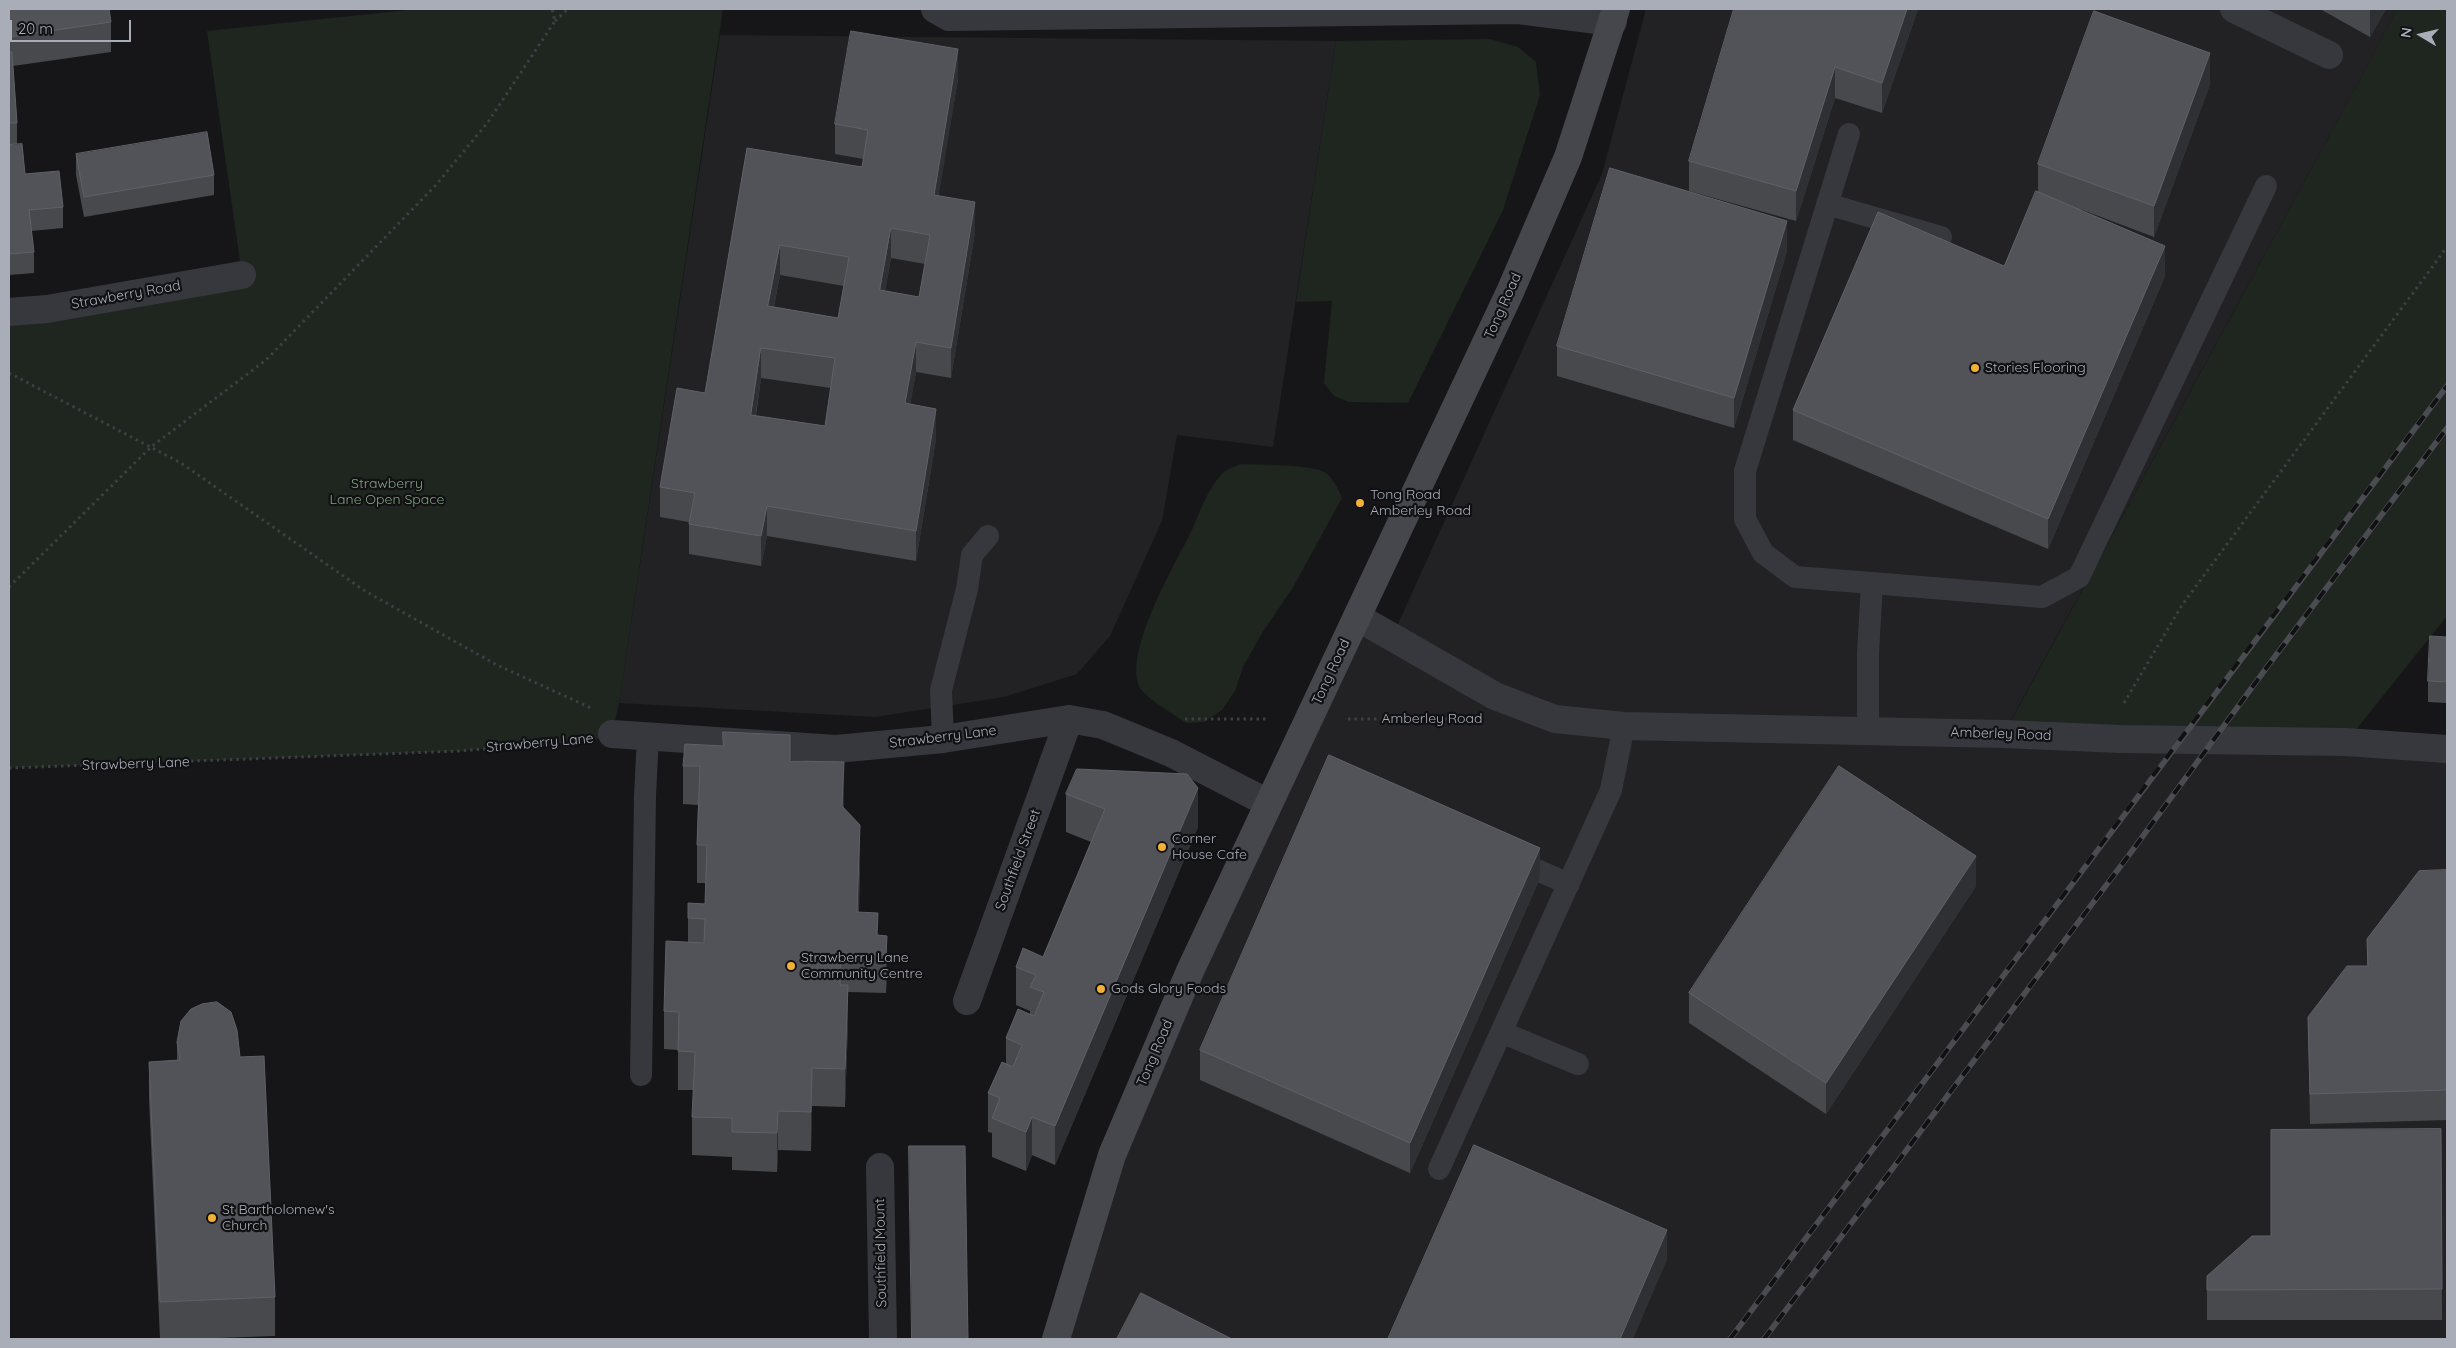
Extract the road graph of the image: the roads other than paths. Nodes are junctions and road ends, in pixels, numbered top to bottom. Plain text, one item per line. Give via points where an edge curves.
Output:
1 (2234, 9) edge
2 (942, 13) edge
3 (1614, 16) edge
4 (2329, 55) dead end
5 (1849, 134) dead end
6 (2266, 186) dead end
7 (1827, 204) junction
8 (1941, 237) edge
9 (242, 275) dead end
10 (9, 312) edge
11 (988, 536) dead end
12 (1872, 584) junction
13 (1357, 617) junction
14 (1069, 720) junction
15 (1624, 726) junction
16 (1868, 731) junction
17 (612, 734) road end
18 (648, 736) junction
19 (943, 739) junction
20 (2447, 749) edge
21 (1268, 803) junction
22 (1490, 849) edge
23 (1569, 884) junction
24 (967, 1001) dead end
25 (1501, 1032) junction
26 (1578, 1064) dead end
27 (641, 1075) dead end
28 (880, 1167) dead end
29 (1439, 1169) dead end
30 (883, 1339) edge
31 (1056, 1339) edge

1 - 4 street
2 - 3 street via 1518,10
3 - 13 main road, Tong Road via 1568,157 1514,283
5 - 7 lane
6 - 12 lane via 2079,577 2042,597
7 - 8 lane
7 - 12 lane via 1745,471 1745,519 1762,553 1795,576
9 - 10 street, Strawberry Road
11 - 19 lane via 972,554 967,589 941,690
12 - 16 lane
13 - 15 street, Amberley Road via 1495,696 1555,719
13 - 21 main road, Tong Road
14 - 19 street, Strawberry Lane
14 - 21 street, Strawberry Lane via 1103,724
14 - 24 street, Southfield Street
15 - 16 street, Amberley Road
15 - 23 lane via 1611,790
16 - 20 street, Amberley Road via 2346,742
17 - 18 street, Strawberry Lane
18 - 19 street, Strawberry Lane via 836,749
18 - 27 lane
21 - 31 main road, Tong Road via 1190,971 1112,1155
22 - 23 lane
23 - 25 lane
25 - 26 lane
25 - 29 lane
28 - 30 street, Southfield Mount

